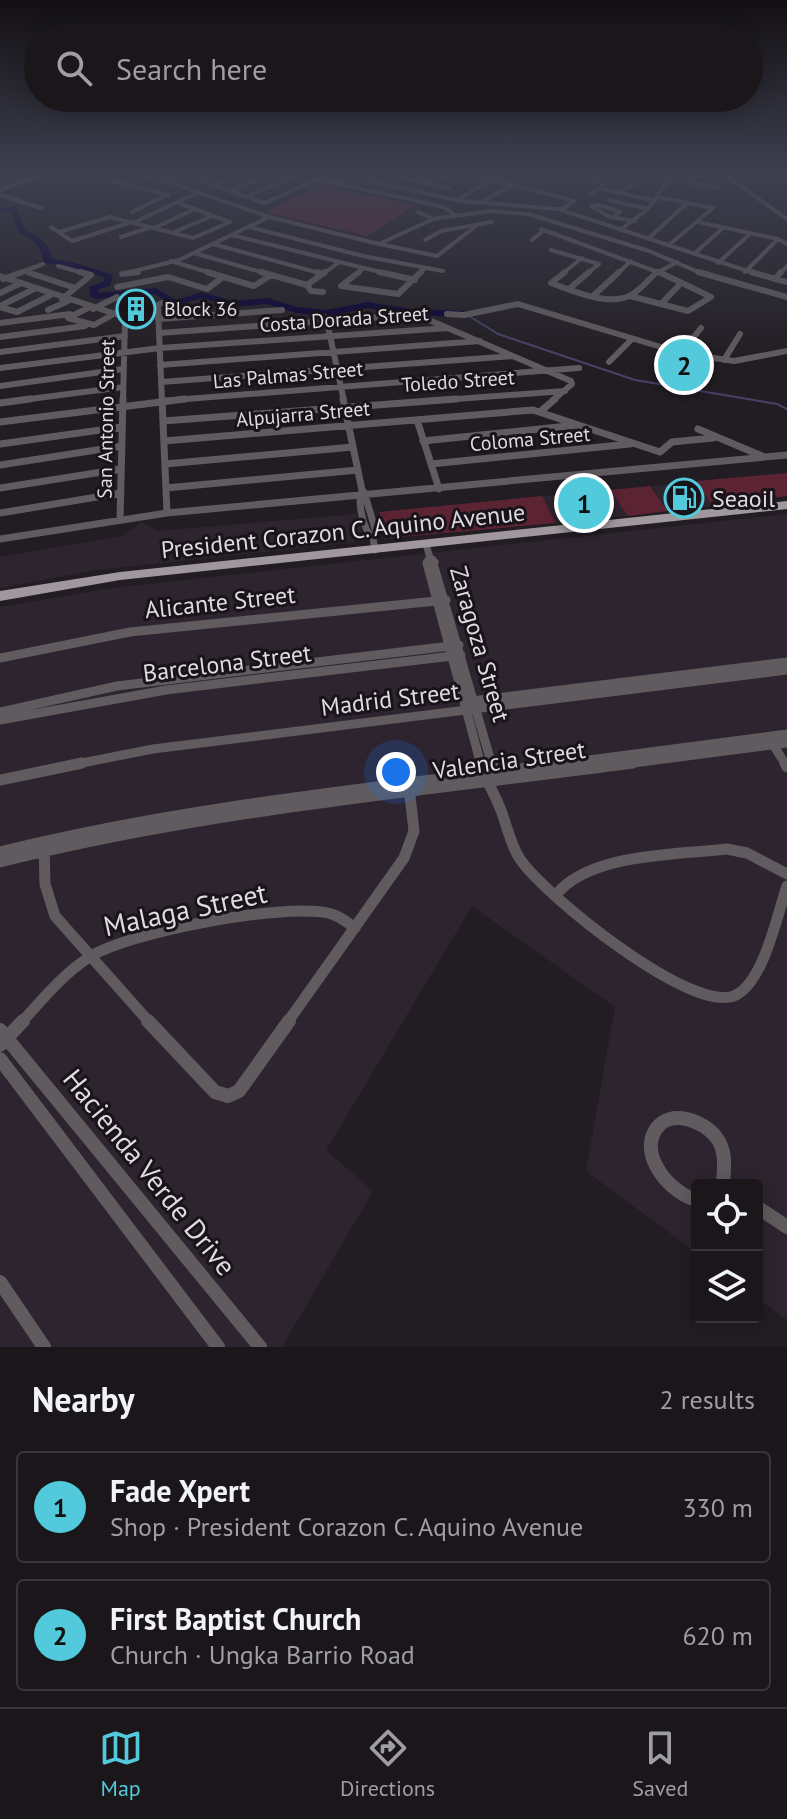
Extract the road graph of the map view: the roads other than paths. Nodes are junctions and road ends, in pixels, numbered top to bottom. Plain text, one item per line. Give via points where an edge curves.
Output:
1 (63, 235) edge
2 (92, 235) edge
3 (115, 235) edge
4 (128, 235) edge
5 (178, 235) edge
6 (201, 235) edge
7 (232, 235) joint
8 (280, 235) edge
9 (342, 235) edge
10 (395, 235) edge
11 (434, 235) edge
12 (467, 235) edge
13 (537, 235) edge
14 (558, 235) edge
15 (599, 235) edge
16 (611, 235) edge
17 (643, 235) edge
18 (652, 235) edge
19 (682, 235) edge
20 (715, 235) edge
21 (749, 235) edge
22 (759, 235) edge
23 (121, 237) junction
24 (564, 237) junction
25 (606, 237) junction
26 (650, 237) junction
27 (778, 239) junction
28 (128, 240) dead end
29 (532, 240) dead end
30 (582, 243) junction
31 (213, 244) junction
32 (379, 244) junction
33 (670, 244) junction
34 (787, 244) edge
35 (450, 246) junction
36 (576, 248) dead end
37 (194, 253) junction
38 (694, 254) junction
39 (363, 256) junction
40 (582, 258) junction
41 (171, 261) junction
42 (631, 261) junction
43 (677, 262) junction
44 (338, 263) junction
45 (718, 263) junction
46 (43, 264) dead end
47 (58, 266) dead end
48 (349, 266) junction
49 (787, 266) edge
50 (425, 268) junction
51 (363, 269) junction
52 (655, 270) junction
53 (24, 271) junction
54 (443, 271) dead end
55 (745, 272) junction
56 (323, 274) junction
57 (389, 274) junction
58 (271, 275) junction
59 (223, 277) junction
60 (1, 278) edge
61 (775, 279) junction
62 (415, 280) junction
63 (787, 282) edge
64 (681, 283) junction
65 (19, 284) junction
66 (127, 285) junction
67 (307, 285) junction
68 (117, 287) dead end
69 (75, 288) junction
70 (570, 288) junction
71 (34, 289) junction
72 (370, 289) junction
73 (323, 292) dead end
74 (0, 293) edge
75 (51, 295) junction
76 (594, 295) junction
77 (146, 296) dead end
78 (630, 296) junction
79 (117, 297) dead end
80 (787, 297) edge
81 (65, 300) junction
82 (661, 304) junction
83 (0, 306) edge
84 (91, 308) junction
85 (48, 310) dead end
86 (282, 310) dead end
87 (70, 314) dead end
88 (447, 314) dead end
89 (111, 315) junction
90 (158, 319) junction
91 (326, 319) junction
92 (125, 320) dead end
93 (0, 323) edge
94 (85, 326) dead end
95 (451, 327) junction
96 (701, 328) dead end
97 (159, 333) junction
98 (740, 334) dead end
99 (125, 336) junction
100 (330, 336) junction
101 (0, 337) edge
102 (631, 340) junction
103 (481, 341) junction
104 (160, 348) junction
105 (787, 351) edge
106 (0, 352) edge
107 (124, 352) junction
108 (333, 353) junction
109 (681, 353) junction
110 (514, 355) junction
111 (724, 360) junction
112 (609, 362) dead end
113 (160, 365) junction
114 (0, 368) edge
115 (579, 368) dead end
116 (123, 369) junction
117 (337, 369) junction
118 (547, 370) junction
119 (161, 382) junction
120 (0, 386) edge
121 (123, 387) junction
122 (340, 387) junction
123 (565, 391) junction
124 (162, 401) junction
125 (0, 403) edge
126 (122, 405) junction
127 (344, 406) junction
128 (541, 411) junction
129 (417, 420) junction
130 (163, 421) junction
131 (0, 422) edge
132 (578, 425) junction
133 (348, 426) junction
134 (122, 427) junction
135 (698, 429) dead end
136 (717, 438) junction
137 (164, 441) junction
138 (423, 441) junction
139 (631, 443) junction
140 (0, 444) edge
141 (122, 446) junction
142 (353, 447) junction
143 (660, 452) junction
144 (787, 455) edge
145 (764, 457) junction
146 (165, 464) junction
147 (431, 464) junction
148 (0, 465) edge
149 (671, 466) junction
150 (121, 469) junction
151 (358, 470) junction
152 (0, 488) edge
153 (166, 488) junction
154 (439, 489) junction
155 (121, 493) junction
156 (363, 493) junction
157 (787, 505) edge
158 (0, 513) edge
159 (167, 513) junction
160 (120, 520) junction
161 (0, 539) edge
162 (374, 544) junction
163 (426, 544) junction
164 (0, 596) edge
165 (442, 600) junction
166 (455, 651) junction
167 (0, 658) edge
168 (787, 662) edge
169 (787, 670) edge
170 (470, 706) junction
171 (0, 712) edge
172 (0, 720) edge
173 (787, 734) edge
174 (771, 740) junction
175 (787, 743) edge
176 (787, 767) edge
177 (0, 780) edge
178 (491, 780) junction
179 (410, 788) junction
180 (44, 846) junction
181 (0, 852) edge
182 (0, 862) edge
183 (787, 874) edge
184 (787, 886) edge
185 (555, 896) junction
186 (355, 928) junction
187 (89, 957) junction
188 (2, 1038) edge
189 (0, 1059) edge
190 (723, 1179) edge
191 (691, 1199) edge
192 (763, 1211) edge
193 (787, 1227) edge
194 (0, 1282) edge
195 (44, 1347) edge
196 (218, 1347) edge
197 (260, 1347) edge

1 - 2 street via 73,241
3 - 23 street
4 - 23 street
5 - 6 street via 192,239
7 - 31 street
7 - 44 street
8 - 39 street
9 - 32 street
10 - 32 street
11 - 35 street via 425,240
12 - 35 street
13 - 29 street
14 - 24 street
15 - 25 street
16 - 25 street
17 - 26 street
18 - 26 street
19 - 33 street
20 - 38 street
21 - 45 street
22 - 27 street
23 - 28 street
24 - 30 street
24 - 40 street via 551,247
25 - 43 street
26 - 33 street
27 - 34 street
27 - 55 street
30 - 36 street
30 - 42 street
31 - 37 street
31 - 56 street
32 - 35 street via 437,256
33 - 38 street
37 - 41 street
37 - 58 street
38 - 45 street
39 - 48 street
39 - 50 street
40 - 70 street via 599,265
40 - 70 street via 551,283
41 - 59 street
41 - 66 street via 125,274
42 - 52 street
42 - 76 street
43 - 52 street
43 - 80 street via 712,278
44 - 48 street
44 - 56 street
45 - 55 street
46 - 53 street
47 - 69 street via 91,274
48 - 51 street
49 - 61 street
50 - 54 street
50 - 62 street
51 - 57 street
51 - 72 street via 341,286
52 - 64 street
52 - 78 street
53 - 60 street
53 - 69 street
55 - 61 street
56 - 67 street
57 - 62 street
57 - 72 street
58 - 59 street via 254,286
58 - 67 street
59 - 66 street via 207,289 168,277
60 - 65 street
61 - 63 street
62 - 72 street via 398,294
64 - 82 street
64 - 82 street via 711,297 693,311
65 - 71 street
65 - 74 street
66 - 68 street
67 - 73 street
69 - 81 street
70 - 76 street
71 - 75 street
71 - 83 street
75 - 81 street
75 - 83 street via 17,312
76 - 78 street
77 - 89 street
78 - 82 street
79 - 84 street
81 - 84 street
81 - 85 street
84 - 89 street
84 - 89 street via 68,318 93,325
86 - 90 street
87 - 93 street
88 - 102 street via 518,304
89 - 90 street via 133,318 160,306
90 - 97 street
91 - 95 street via 412,316
91 - 97 street
91 - 100 street
92 - 99 street, San Antonio Street
94 - 101 street
95 - 100 street, Costa Dorada Street
95 - 103 street
96 - 109 street
97 - 104 street
98 - 111 street
99 - 106 street
99 - 107 street, San Antonio Street
100 - 104 street, Costa Dorada Street
100 - 108 street
102 - 109 street
102 - 112 street
103 - 108 street
103 - 110 street
104 - 107 street, Costa Dorada Street
104 - 113 street
105 - 111 street
107 - 114 street, Costa Dorada Street
107 - 116 street, San Antonio Street
108 - 113 street
108 - 117 street
109 - 111 street
110 - 117 street
110 - 118 street
113 - 119 street
115 - 118 street, Las Palmas Street
116 - 120 street
116 - 121 street, San Antonio Street
117 - 119 street
117 - 122 street
118 - 122 street, Las Palmas Street
118 - 123 street via 571,381
119 - 124 street
121 - 125 street
121 - 126 street, San Antonio Street
122 - 124 street, Las Palmas Street
122 - 127 street
123 - 127 street, Toledo Street
123 - 128 street
124 - 126 street, Las Palmas Street
124 - 130 street
126 - 131 street, Las Palmas Street
126 - 134 street, San Antonio Street
127 - 130 street, Toledo Street
127 - 133 street
128 - 129 street, Alpujarra Street
128 - 132 street
129 - 133 street, Alpujarra Street
129 - 138 street
130 - 137 street
132 - 138 street
132 - 139 street
133 - 137 street, Alpujarra Street
133 - 142 street
134 - 140 street
134 - 141 street, San Antonio Street
135 - 136 street
136 - 143 street via 672,442
136 - 145 street
137 - 146 street
138 - 147 street
139 - 143 street
139 - 147 street, Coloma Street
141 - 148 street
141 - 150 street, San Antonio Street
142 - 146 street
142 - 151 street
143 - 149 street
144 - 145 street
145 - 149 street
146 - 153 street
147 - 154 street
149 - 154 street
150 - 152 street
150 - 155 street, San Antonio Street
151 - 153 street
151 - 156 street
153 - 159 street
154 - 156 street
155 - 158 street
155 - 160 street, San Antonio Street
156 - 159 street
156 - 162 street via 376,532
157 - 163 main road, President Corazon C. Aquino Avenue
159 - 160 street
160 - 161 street
162 - 163 main road, President Corazon C. Aquino Avenue
162 - 164 main road, President Corazon C. Aquino Avenue
163 - 165 street, Zaragoza Street via 427,563
165 - 166 street, Zaragoza Street
165 - 167 street, Alicante Street via 130,632
166 - 170 street, Zaragoza Street
166 - 171 street, Barcelona Street via 117,686
166 - 172 street, Barcelona Street via 166,690
168 - 170 street, Madrid Street
169 - 170 street, Madrid Street
170 - 177 street, Madrid Street via 153,749
170 - 178 street, Zaragoza Street
173 - 174 street, Valencia Street
174 - 175 street, Valencia Street
174 - 176 street
174 - 178 street, Valencia Street
178 - 179 street, Valencia Street
178 - 185 street, Zaragoza Street via 509,841
179 - 180 street, Valencia Street
179 - 186 street via 411,843
180 - 181 street, Valencia Street
180 - 182 street, Valencia Street
180 - 187 street via 49,904
183 - 185 street via 727,849 599,865 572,877
184 - 185 street, Zaragoza Street via 754,976 741,993 726,999 686,989
186 - 187 street, Malaga Street via 328,912 282,912 150,936
186 - 187 street via 239,1091 228,1096 215,1092
187 - 188 street, Malaga Street
188 - 197 street, Hacienda Verde Drive
189 - 196 street, Hacienda Verde Drive
190 - 191 street via 724,1158 713,1134 693,1118 670,1117 655,1134 654,1161 670,1188
192 - 193 street
194 - 195 street

